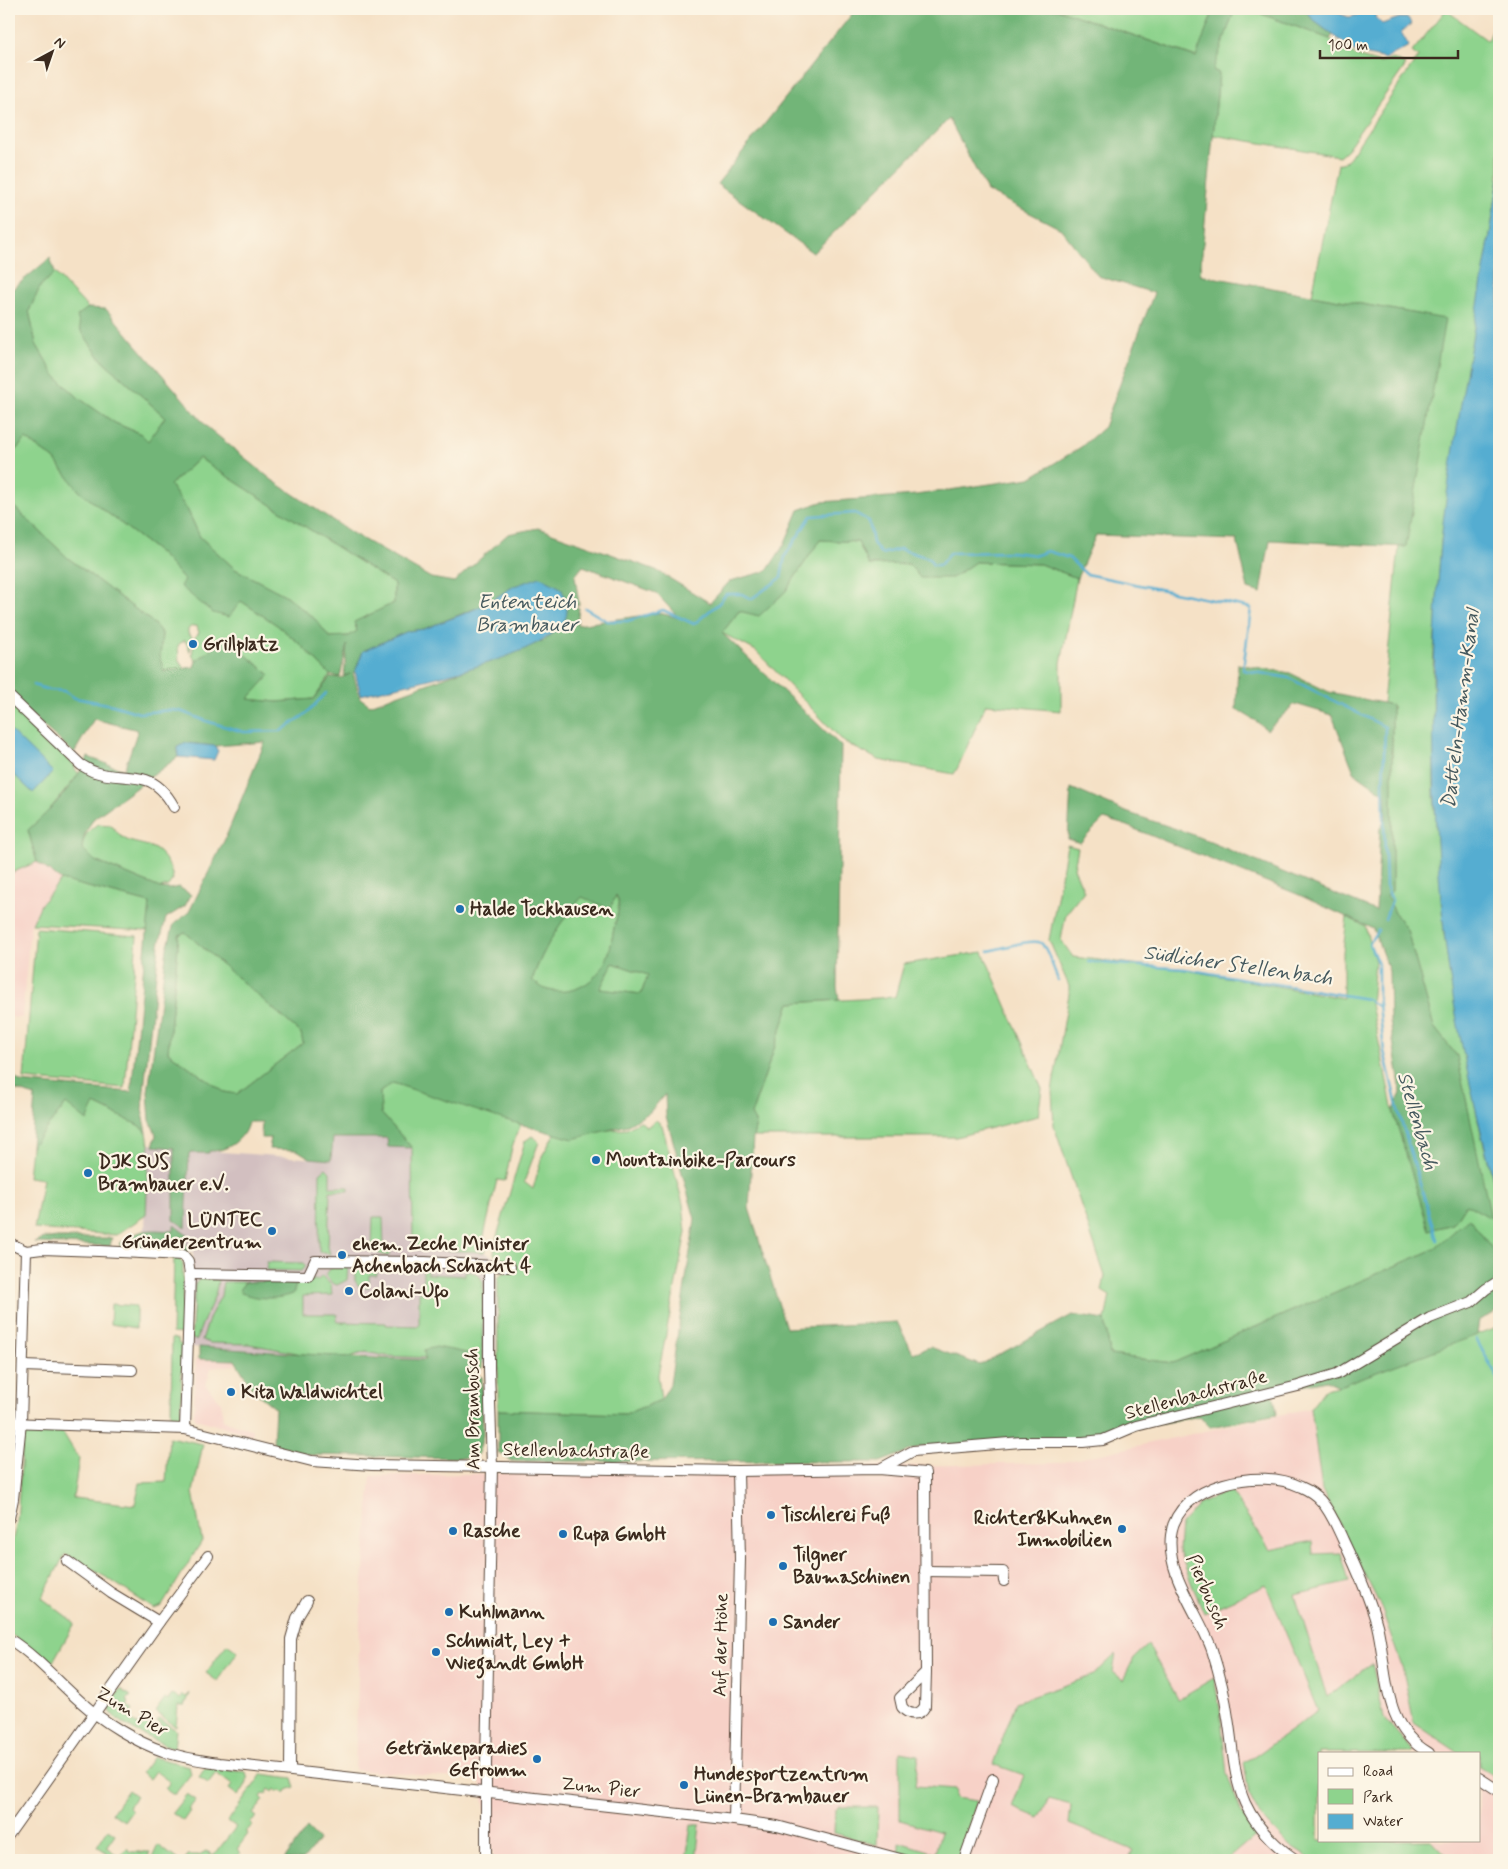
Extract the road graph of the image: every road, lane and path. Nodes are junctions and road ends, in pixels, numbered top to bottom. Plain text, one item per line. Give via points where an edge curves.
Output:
1 (9, 696) edge
2 (174, 807) dead end
3 (9, 1243) edge
4 (26, 1250) junction
5 (489, 1266) junction
6 (510, 1267) dead end
7 (190, 1274) junction
8 (1499, 1281) edge
9 (23, 1366) junction
10 (132, 1370) dead end
11 (9, 1423) edge
12 (21, 1423) junction
13 (185, 1429) junction
14 (492, 1467) junction
15 (880, 1469) junction
16 (738, 1470) junction
17 (9, 1518) edge
18 (208, 1556) dead end
19 (67, 1561) dead end
20 (925, 1571) junction
21 (1004, 1581) dead end
22 (307, 1601) dead end
23 (159, 1622) junction
24 (9, 1639) edge
25 (926, 1672) dead end
26 (96, 1713) junction
27 (1427, 1752) edge
28 (290, 1770) junction
29 (1480, 1779) edge
30 (993, 1780) dead end
31 (1499, 1791) edge
32 (486, 1792) junction
33 (734, 1820) junction
34 (9, 1834) edge
35 (486, 1860) edge
36 (904, 1860) edge
37 (964, 1860) edge
38 (1296, 1860) edge

1 - 2 street via 81,765 105,775 147,780 157,786
3 - 4 street
4 - 7 street via 183,1255 188,1261
4 - 9 street
5 - 6 street
5 - 7 street via 315,1261 308,1276
5 - 14 street, Am Brambusch
7 - 13 street
8 - 15 street, Stellenbachstraße via 1471,1302 1430,1318 1337,1374 1298,1386 1136,1426 1103,1440 1021,1442 913,1452
9 - 10 street
9 - 12 street
11 - 12 street, Stellenbachstraße
12 - 13 street, Stellenbachstraße
12 - 17 street
13 - 14 street, Stellenbachstraße via 312,1461
14 - 16 street, Stellenbachstraße
14 - 32 street, Am Brambusch
15 - 16 street, Stellenbachstraße
15 - 20 street, Stellenbachstraße via 925,1473
16 - 33 street, Auf der Höhe via 740,1559
18 - 23 street
19 - 23 street
20 - 21 street via 1003,1572
20 - 25 street, Stellenbachstraße
22 - 28 street via 297,1618 291,1639
23 - 26 street
24 - 26 street, Zum Pier
26 - 28 street, Zum Pier via 163,1752 219,1763
26 - 34 street
27 - 38 street, Pierbusch via 1406,1735 1396,1716 1388,1697 1376,1624 1364,1588 1321,1501 1290,1482 1248,1478 1223,1483 1190,1502 1175,1519 1170,1546 1183,1588 1219,1672 1238,1786 1259,1828
28 - 32 street, Zum Pier
29 - 31 street
30 - 37 street
32 - 33 street, Zum Pier
32 - 35 street, Am Brambusch
33 - 36 street, Zum Pier via 788,1829

